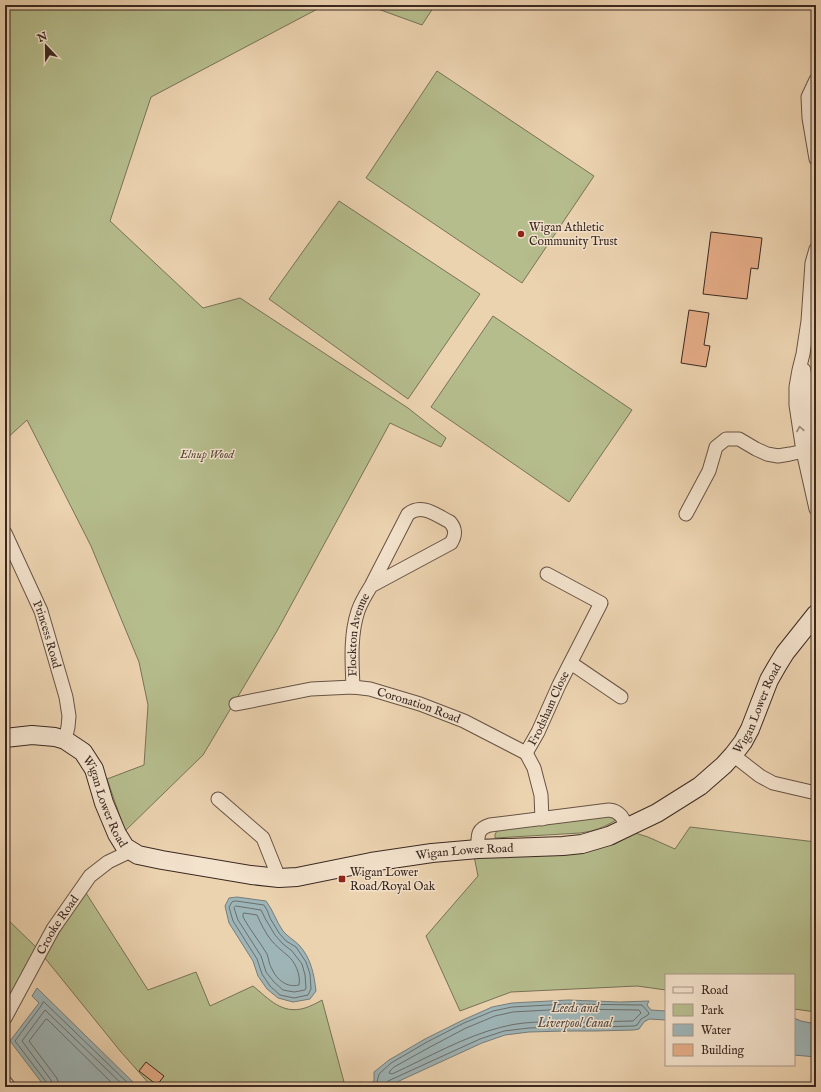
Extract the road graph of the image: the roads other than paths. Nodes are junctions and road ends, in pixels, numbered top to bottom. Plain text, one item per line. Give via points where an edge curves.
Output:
1 (816, 80) edge
2 (812, 97) edge
3 (816, 159) edge
4 (816, 249) edge
5 (814, 283) edge
6 (806, 403) edge
7 (811, 453) edge
8 (816, 509) edge
9 (686, 514) dead end
10 (5, 533) edge
11 (547, 574) dead end
12 (371, 586) junction
13 (816, 614) edge
14 (571, 664) junction
15 (352, 687) junction
16 (621, 697) dead end
17 (236, 704) dead end
18 (5, 738) edge
19 (65, 740) junction
20 (526, 753) junction
21 (733, 755) junction
22 (816, 793) edge
23 (218, 799) dead end
24 (542, 819) junction
25 (627, 827) junction
26 (478, 849) junction
27 (131, 851) junction
28 (279, 878) junction
29 (5, 1018) edge
30 (5, 1082) edge
31 (9, 1087) edge

1 - 2 street
2 - 3 street via 809,118
4 - 5 street via 812,263
5 - 6 street via 796,388
6 - 7 street
7 - 8 street
7 - 9 street via 778,456 767,454 739,439 726,440 716,447 709,471 689,497
10 - 19 street, Princess Road via 45,624 66,697 69,716
11 - 14 street, Frodsham Close via 601,603
12 - 12 street, Flockton Avenue via 408,514 425,509 453,525 455,534 451,543
12 - 15 street, Flockton Avenue via 358,610 354,625
13 - 21 main road, Wigan Lower Road via 776,666 750,729
14 - 16 street, Frodsham Close
14 - 20 street, Frodsham Close
15 - 17 street, Coronation Road via 311,689
15 - 20 street, Coronation Road via 370,689 457,718
18 - 19 main road, Wigan Lower Road via 32,735
19 - 27 main road, Wigan Lower Road via 83,752 94,769 117,834
20 - 24 street via 534,768
21 - 22 street via 773,783
21 - 25 main road, Wigan Lower Road via 700,786 657,813
23 - 28 street via 262,838
24 - 25 street via 614,810
24 - 26 street via 484,826 478,835
25 - 26 main road, Wigan Lower Road via 609,836 582,844
26 - 28 main road, Wigan Lower Road via 397,858 297,877
27 - 28 main road, Wigan Lower Road via 162,860
27 - 29 street, Crooke Road via 108,862 90,876 53,929
30 - 31 street

